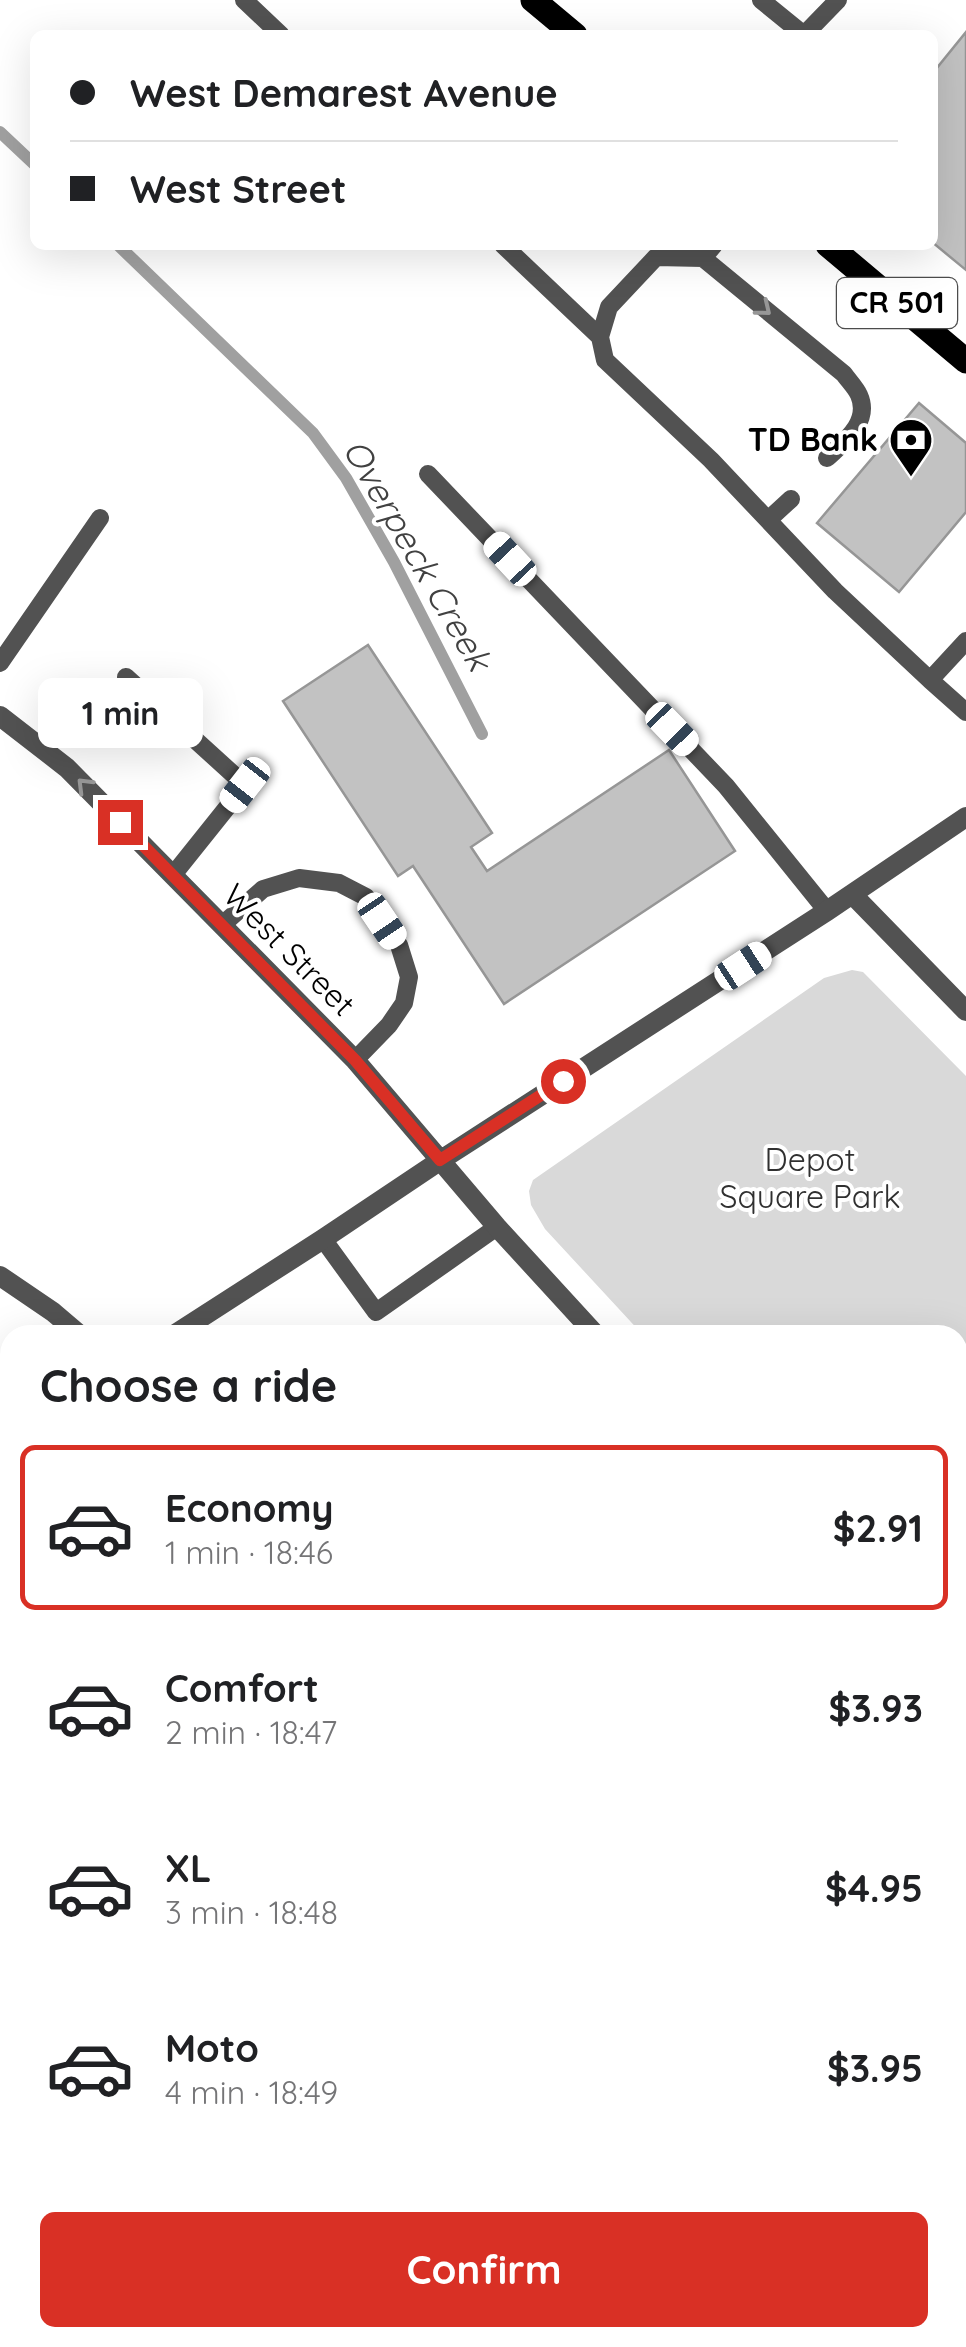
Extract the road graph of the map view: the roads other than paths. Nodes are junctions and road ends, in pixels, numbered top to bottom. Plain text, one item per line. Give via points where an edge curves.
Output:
1 (244, 0) edge
2 (761, 0) edge
3 (838, 0) edge
4 (535, 1) edge
5 (276, 30) edge
6 (569, 30) edge
7 (798, 30) edge
8 (809, 30) edge
9 (508, 250) edge
10 (834, 250) edge
11 (708, 251) edge
12 (600, 337) junction
13 (966, 361) edge
14 (827, 458) dead end
15 (428, 474) dead end
16 (791, 499) dead end
17 (100, 518) dead end
18 (768, 520) junction
19 (966, 641) edge
20 (0, 663) edge
21 (126, 677) dead end
22 (930, 680) junction
23 (966, 712) edge
24 (0, 716) edge
25 (966, 818) edge
26 (173, 875) junction
27 (852, 894) junction
28 (828, 911) junction
29 (222, 925) junction
30 (966, 1012) edge
31 (355, 1060) junction
32 (440, 1160) junction
33 (498, 1227) junction
34 (323, 1239) junction
35 (0, 1276) edge
36 (69, 1325) edge
37 (190, 1325) edge
38 (587, 1325) edge

1 - 5 lane
2 - 7 lane
3 - 8 lane
4 - 6 main road
9 - 12 lane
10 - 13 main road, CR 501
11 - 12 lane via 656,257 608,307
11 -> 14 lane via 860,396 856,430
12 - 18 lane via 606,360
15 - 28 lane via 726,786
16 - 18 lane
17 - 20 lane
18 - 22 lane
19 - 22 lane
21 - 26 lane via 245,785
22 - 23 lane
26 -> 24 street, West Street via 67,768
25 - 27 street
26 - 29 street, West Street
27 - 28 street
27 - 30 street
28 - 32 street
29 - 31 street, West Street
29 - 31 lane via 263,889 299,878 339,882 366,897 399,946 410,977 404,1004
31 - 32 street, West Street
32 - 33 street, West Street
32 - 34 street
33 - 34 lane via 376,1312
33 - 38 street, West Street
34 - 37 street
35 - 36 street

